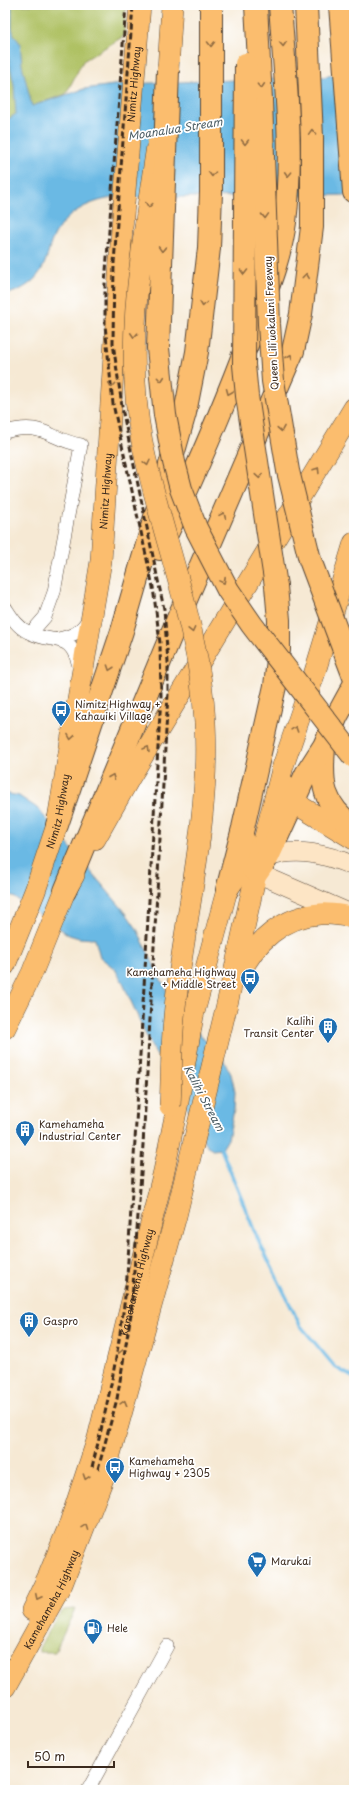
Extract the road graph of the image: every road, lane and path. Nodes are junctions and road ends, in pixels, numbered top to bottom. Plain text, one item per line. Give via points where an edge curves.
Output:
1 (140, 5) edge
2 (172, 5) edge
3 (211, 5) edge
4 (248, 5) edge
5 (256, 5) edge
6 (280, 5) edge
7 (306, 5) edge
8 (340, 5) edge
9 (168, 70) junction
10 (354, 192) edge
11 (354, 408) edge
12 (5, 432) edge
13 (354, 543) edge
14 (5, 607) edge
15 (90, 616) junction
16 (122, 631) junction
17 (31, 633) junction
18 (58, 639) junction
19 (81, 674) junction
20 (354, 677) edge
21 (354, 685) edge
22 (324, 746) junction
23 (354, 757) edge
24 (283, 766) junction
25 (294, 801) junction
26 (57, 825) junction
27 (243, 828) junction
28 (354, 828) edge
29 (354, 839) edge
30 (90, 841) junction
31 (258, 864) junction
32 (354, 866) edge
33 (227, 890) junction
34 (66, 891) joint
35 (354, 916) edge
36 (7, 962) edge
37 (228, 1000) junction
38 (5, 1028) edge
39 (174, 1104) junction
40 (168, 1646) dead end
41 (5, 1660) edge
42 (5, 1687) edge
43 (88, 1790) edge

1 -> 15 main road, Nimitz Highway via 100,561
2 - 9 main road
3 -> 16 highway, bridge via 209,248 197,352 185,412
4 -> 27 highway, bridge via 244,365 276,586 279,650 275,686
5 -> 20 highway, Queen Liliʻuokalani Freeway, bridge via 273,381 288,471 310,560
6 -> 16 highway, bridge via 289,160 285,222 277,262 199,465
30 -> 7 highway via 173,630 293,351 301,314 312,227 312,138
8 - 10 highway
9 -> 23 highway, bridge via 158,348 165,415 181,489 196,528 228,590
9 -> 39 main road, bridge via 136,305 133,352 142,441 197,654 205,722 206,760 202,825 175,1002
30 -> 11 main road
12 - 17 street via 29,427 82,445 54,592 44,618
24 -> 13 main road
14 - 17 street via 16,622
15 - 18 street via 83,628 73,636
15 - 19 main road, Nimitz Highway
16 -> 26 highway
17 - 18 street
18 - 19 street via 70,645 78,658
19 -> 26 main road, Nimitz Highway
21 - 22 highway
22 - 25 highway via 306,774
22 - 28 highway via 322,769 328,798 333,809
24 - 25 main road via 284,782 288,794
24 - 31 main road
25 - 29 main road
25 - 31 highway
26 - 36 main road, Nimitz Highway
27 - 31 highway via 243,846
27 - 33 highway
30 - 34 highway
31 - 32 main road via 287,852 299,851 325,856
31 - 33 main road via 242,870
31 - 35 main road
31 - 37 main road
33 - 39 main road via 193,1016
34 - 38 main road via 32,973
35 - 37 main road via 316,914 278,928 265,938 244,964
42 -> 37 main road, Kamehameha Highway via 62,1584 104,1476 172,1231
39 -> 41 main road, Kamehameha Highway via 164,1171 88,1474 49,1575
40 - 43 street

